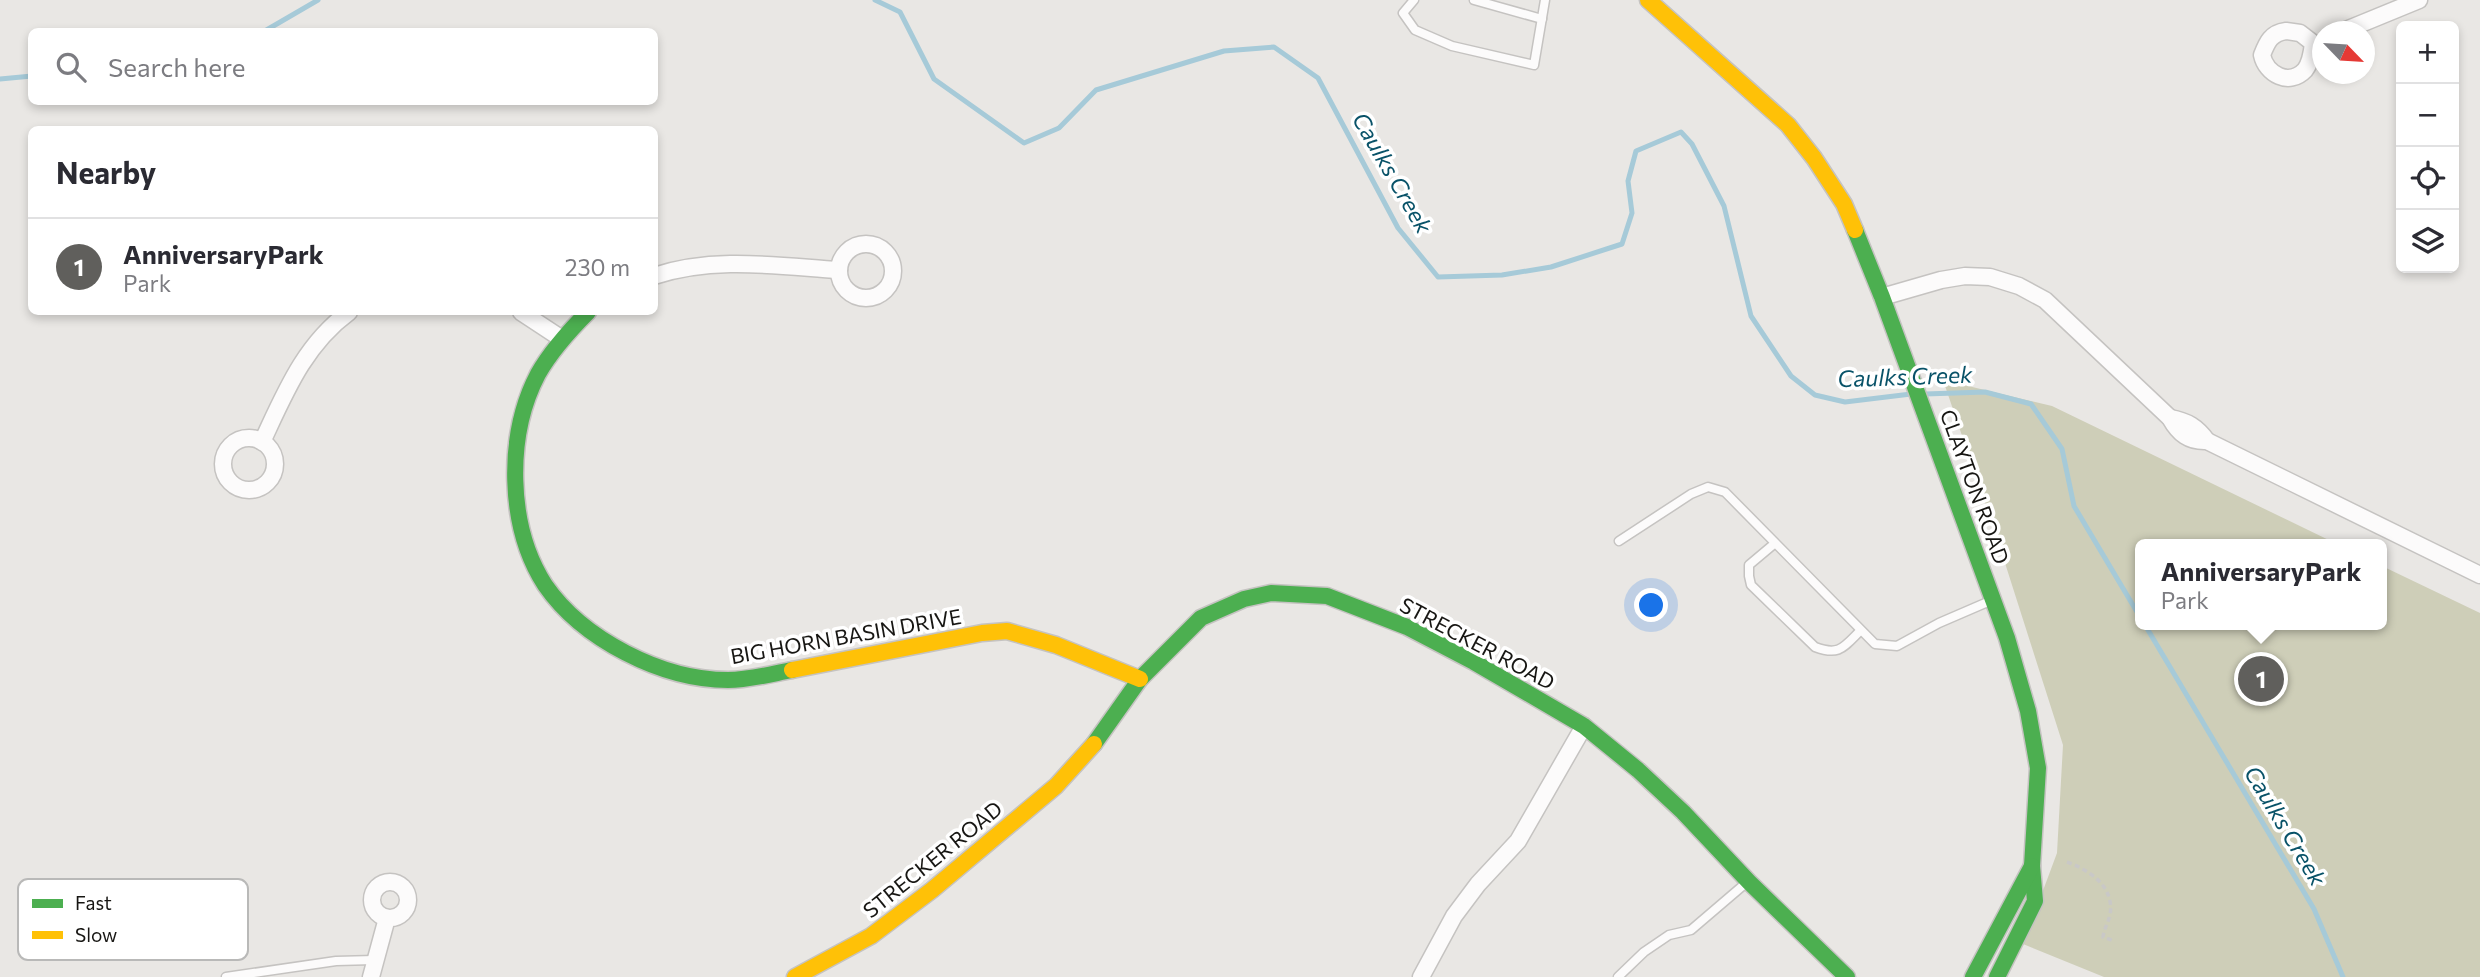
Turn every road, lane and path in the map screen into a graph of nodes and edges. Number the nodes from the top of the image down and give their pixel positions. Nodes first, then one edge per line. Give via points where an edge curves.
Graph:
1 (1414, 0) edge
2 (1474, 0) edge
3 (1545, 0) edge
4 (1648, 0) edge
5 (2419, 0) edge
6 (1542, 19) junction
7 (2368, 21) edge
8 (839, 270) dead end
9 (658, 275) edge
10 (1882, 297) junction
11 (345, 315) edge
12 (526, 315) edge
13 (585, 315) edge
14 (562, 339) junction
15 (262, 442) dead end
16 (1619, 541) dead end
17 (1774, 544) junction
18 (2480, 575) edge
19 (1993, 599) junction
20 (1860, 631) junction
21 (1140, 679) junction
22 (1584, 726) junction
23 (2067, 862) dead end
24 (2032, 866) junction
25 (1749, 881) junction
26 (387, 918) dead end
27 (2114, 941) dead end
28 (374, 960) junction
29 (226, 977) edge
30 (371, 977) edge
31 (795, 977) edge
32 (1421, 977) edge
33 (1618, 977) edge
34 (1847, 977) edge
35 (1973, 977) edge
36 (1997, 977) edge

1 - 6 lane via 1403,13 1415,30 1452,46 1534,65
2 - 6 lane
3 - 6 lane
4 - 10 street, CLAYTON ROAD via 1788,125 1815,158 1844,204
5 - 7 street
8 - 9 street via 738,263 692,266
10 - 18 street via 1965,276 1990,277 2019,286 2045,300 2170,418 2184,420 2207,441
10 - 19 street, CLAYTON ROAD
11 - 15 street via 306,354
12 - 14 street
13 - 14 street, BIG HORN BASIN DRIVE
14 - 21 street, BIG HORN BASIN DRIVE via 529,395 516,458 517,491 532,559 550,591 604,642 640,662 725,680 1007,631
16 - 17 lane via 1691,494 1708,488 1725,492
17 - 20 lane
17 - 20 lane via 1749,565 1751,585 1815,647 1828,652 1842,649
19 - 20 lane via 1897,646 1875,644
19 - 24 street, CLAYTON ROAD via 2028,711 2038,768
21 - 22 street, STRECKER ROAD via 1201,618 1244,600 1299,593 1327,596 1407,626
21 - 31 street, STRECKER ROAD via 1096,743 1002,833 871,936
22 - 25 street, STRECKER ROAD via 1638,770
22 - 32 street via 1517,841 1454,916
23 - 27 path via 2096,877 2106,889 2110,914 2103,937
24 - 35 street, CLAYTON ROAD
24 - 36 street, CLAYTON ROAD via 2035,901
25 - 33 lane via 1691,929 1669,935 1644,952
25 - 34 street, STRECKER ROAD
26 - 28 street
28 - 29 lane
28 - 30 street

